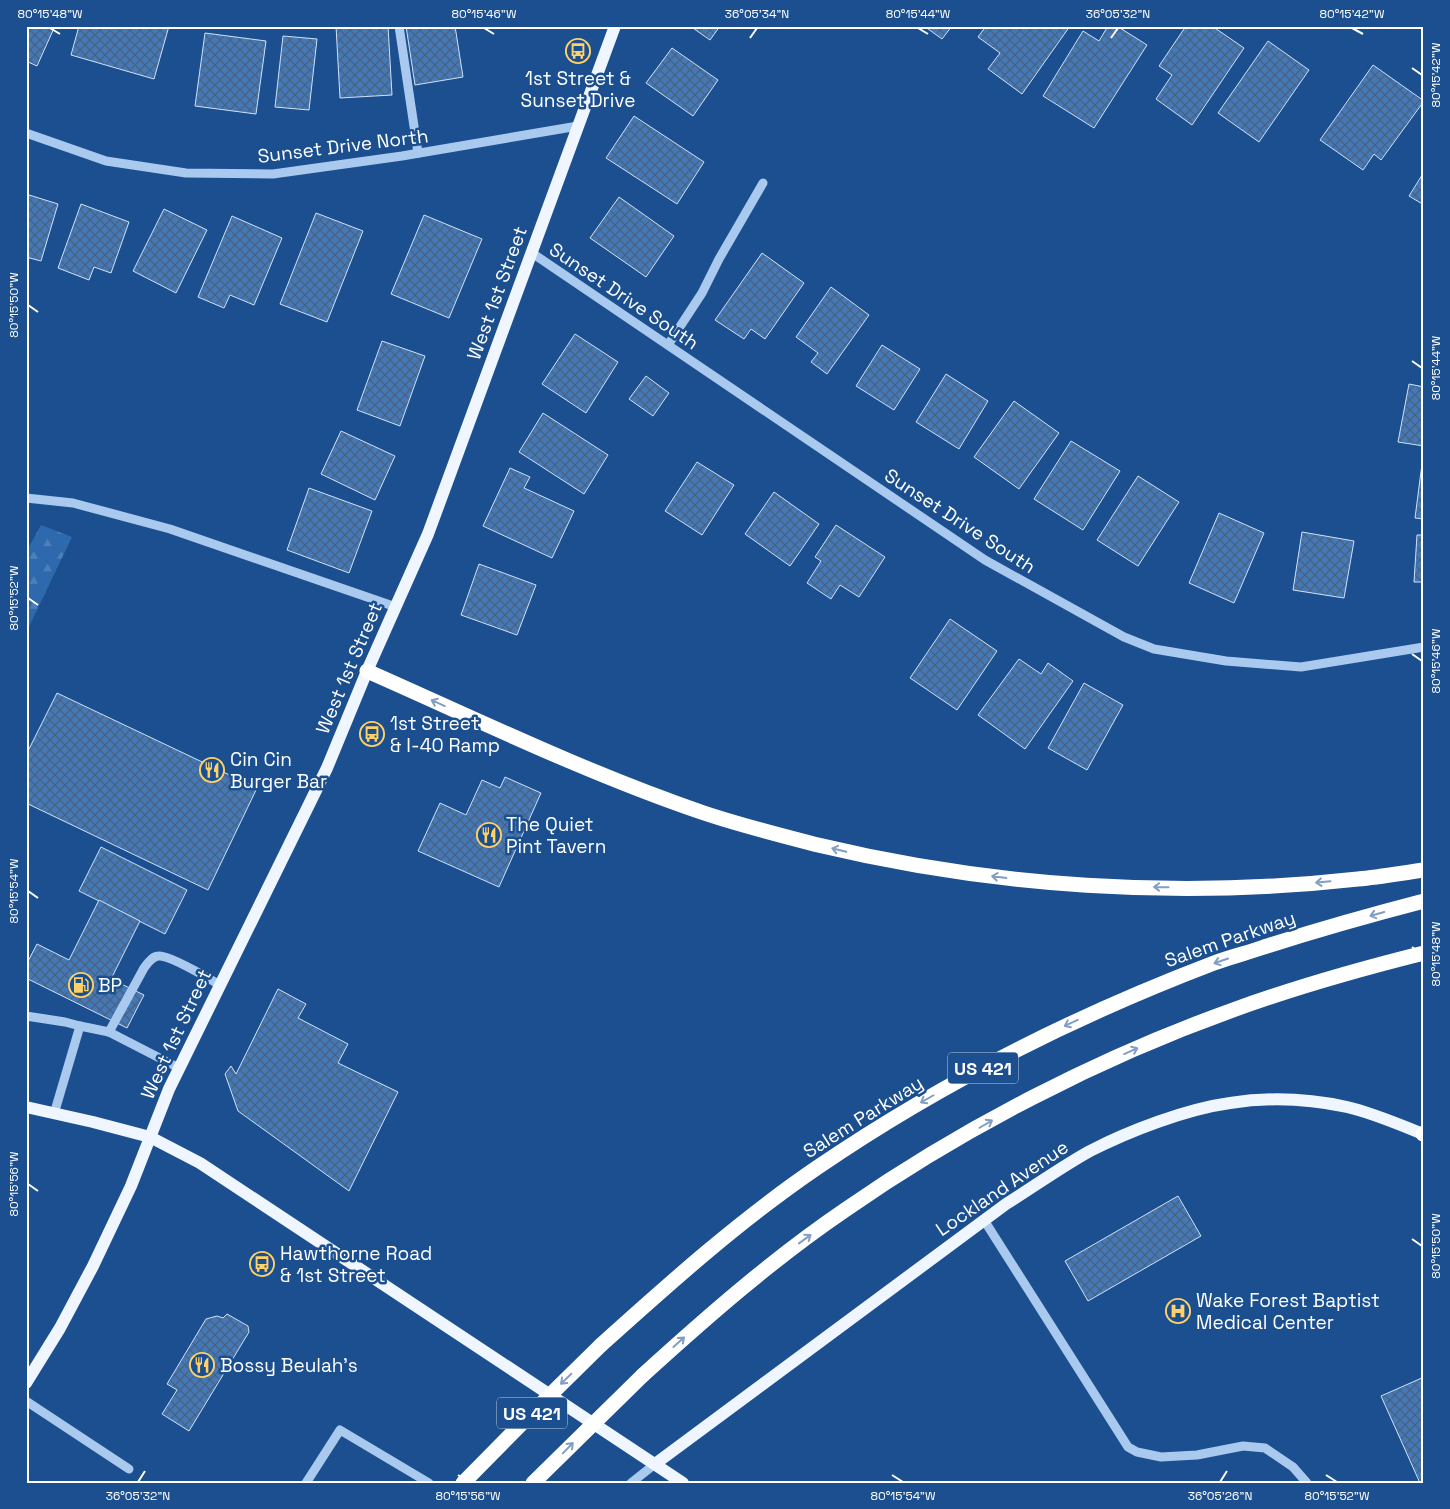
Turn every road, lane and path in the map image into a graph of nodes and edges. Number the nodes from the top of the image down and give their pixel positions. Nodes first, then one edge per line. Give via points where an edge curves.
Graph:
1 (399, 26) edge
2 (615, 26) edge
3 (578, 126) junction
4 (26, 133) edge
5 (418, 153) junction
6 (764, 183) dead end
7 (532, 253) junction
8 (668, 345) junction
9 (26, 498) edge
10 (396, 607) junction
11 (1424, 647) edge
12 (368, 671) junction
13 (1424, 870) edge
14 (1424, 901) edge
15 (1424, 953) edge
16 (220, 985) junction
17 (26, 1016) edge
18 (80, 1026) junction
19 (109, 1032) junction
20 (179, 1068) junction
21 (26, 1107) edge
22 (54, 1114) junction
23 (1423, 1134) edge
24 (150, 1137) junction
25 (984, 1220) junction
26 (26, 1384) edge
27 (26, 1401) edge
28 (655, 1464) junction
29 (129, 1469) dead end
30 (306, 1483) edge
31 (429, 1483) edge
32 (463, 1483) edge
33 (533, 1483) edge
34 (631, 1483) edge
35 (683, 1483) edge
36 (1307, 1483) edge

1 - 5 street
2 - 3 main road, West 1st Street
3 - 5 street, Sunset Drive North
3 - 7 main road, West 1st Street
4 - 5 street, Sunset Drive North via 106,161 186,173 273,174
6 - 8 street via 702,293
7 - 8 street, Sunset Drive South
7 - 10 main road, West 1st Street via 428,534
8 - 11 street, Sunset Drive South via 985,560 1131,640 1154,649 1226,661 1300,666
9 - 10 street via 73,503 170,529
10 - 12 main road, West 1st Street
13 -> 12 highway via 1292,885 1116,887 1023,881 862,856 704,813 625,785
12 - 16 main road, West 1st Street via 327,768
14 -> 32 highway, Salem Parkway / US 421, bridge via 1216,962 1129,997 1050,1033 892,1119 817,1168 674,1279 601,1345
33 -> 15 highway, US 421, bridge via 707,1317 845,1210 918,1162 995,1118 1148,1044 1233,1010
16 - 19 street via 170,958 158,956 144,968
16 - 20 main road, West 1st Street
17 - 18 street
18 - 19 street
18 - 22 street
19 - 20 street
20 - 24 main road, West 1st Street
21 - 22 main road
22 - 24 main road
23 - 25 main road, Lockland Avenue via 1348,1107 1284,1100 1229,1103 1134,1131 1091,1151 1049,1175
24 - 26 main road, West 1st Street via 93,1266
24 - 28 main road via 200,1163
25 - 28 main road, Lockland Avenue
25 - 36 street via 1128,1447 1161,1457 1197,1455 1243,1446 1265,1448 1293,1468
27 - 29 street
28 - 34 street
28 - 35 main road
30 - 31 street via 340,1430

